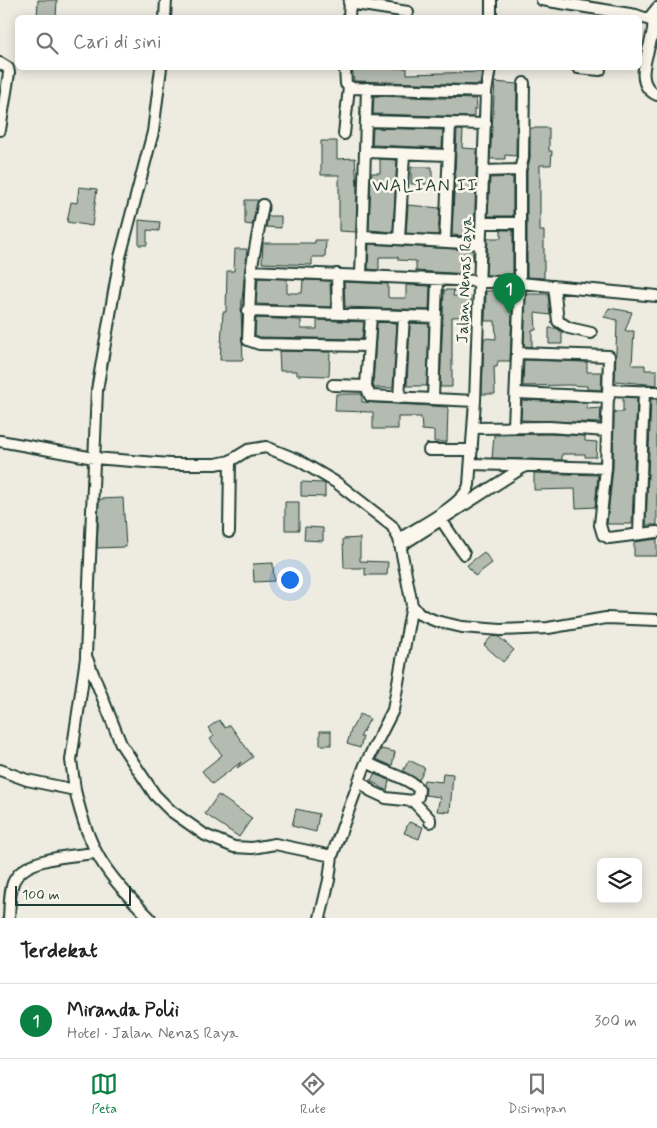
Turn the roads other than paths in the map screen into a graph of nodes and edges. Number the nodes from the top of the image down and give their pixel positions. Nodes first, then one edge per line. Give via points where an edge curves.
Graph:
1 (166, 0) edge
2 (492, 0) edge
3 (542, 0) edge
4 (350, 2) edge
5 (657, 8) edge
6 (408, 12) dead end
7 (165, 15) edge
8 (349, 15) edge
9 (491, 15) edge
10 (631, 15) edge
11 (642, 17) edge
12 (649, 18) junction
13 (0, 63) edge
14 (161, 70) edge
15 (345, 70) edge
16 (490, 70) edge
17 (524, 83) dead end
18 (349, 87) junction
19 (366, 88) junction
20 (486, 92) junction
21 (657, 96) edge
22 (366, 121) junction
23 (450, 124) junction
24 (486, 124) junction
25 (0, 130) edge
26 (344, 134) dead end
27 (366, 152) junction
28 (404, 154) junction
29 (448, 155) junction
30 (520, 170) junction
31 (484, 171) junction
32 (263, 205) dead end
33 (482, 223) junction
34 (520, 223) junction
35 (363, 237) junction
36 (399, 239) junction
37 (445, 242) junction
38 (481, 244) junction
39 (250, 270) junction
40 (337, 274) junction
41 (362, 276) junction
42 (437, 280) junction
43 (480, 282) junction
44 (520, 283) junction
45 (554, 286) junction
46 (657, 296) edge
47 (248, 311) junction
48 (338, 312) junction
49 (371, 314) junction
50 (404, 316) junction
51 (436, 318) junction
52 (591, 333) dead end
53 (368, 346) junction
54 (518, 353) junction
55 (333, 385) dead end
56 (366, 386) junction
57 (644, 391) junction
58 (657, 392) edge
59 (516, 393) junction
60 (609, 394) junction
61 (399, 398) junction
62 (433, 399) junction
63 (475, 402) junction
64 (514, 426) junction
65 (473, 428) junction
66 (607, 431) junction
67 (0, 441) edge
68 (428, 450) dead end
69 (472, 450) junction
70 (94, 458) junction
71 (230, 461) junction
72 (471, 464) junction
73 (525, 466) junction
74 (606, 468) junction
75 (471, 495) junction
76 (442, 521) junction
77 (229, 532) dead end
78 (657, 532) edge
79 (639, 534) junction
80 (399, 543) junction
81 (464, 554) dead end
82 (412, 605) junction
83 (654, 618) edge
84 (86, 656) junction
85 (367, 762) junction
86 (0, 770) edge
87 (359, 780) junction
88 (75, 790) junction
89 (413, 801) junction
90 (430, 822) dead end
91 (95, 853) junction
92 (332, 856) junction
93 (9, 918) edge
94 (150, 918) edge
95 (320, 918) edge

1 - 7 street
2 - 9 street
3 - 10 street
4 - 6 street
4 - 8 street
5 - 12 street
11 - 12 street
12 - 21 street via 656,29 645,78 650,91
13 - 25 street via 8,68 9,73
14 - 70 street via 153,132 120,257 106,332 97,390
15 - 18 street via 345,81
16 - 20 street, Jalan Nenas Raya
17 - 30 street
18 - 19 street
18 - 26 street
19 - 20 street
19 - 22 street
20 - 24 street, Jalan Nenas Raya
22 - 23 street
22 - 27 street
23 - 24 street
23 - 29 street
24 - 31 street, Jalan Nenas Raya
27 - 28 street
27 - 35 street
28 - 29 street
28 - 36 street
29 - 37 street
30 - 31 street
30 - 34 street
31 - 33 street, Jalan Nenas Raya
32 - 39 street
33 - 34 street
33 - 38 street, Jalan Nenas Raya
34 - 44 street
35 - 36 street
35 - 41 street
36 - 37 street
37 - 38 street
38 - 43 street, Jalan Nenas Raya
39 - 40 street
39 - 47 street
40 - 41 street
40 - 48 street
41 - 42 street
42 - 43 street
42 - 51 street
43 - 44 street
43 - 63 street, Jalan Nenas Raya
44 - 45 street
44 - 54 street
45 - 46 street
45 - 52 street via 558,321 568,328
47 - 48 street
47 - 53 street via 247,335 251,343
48 - 49 street
49 - 50 street
49 - 53 street
50 - 51 street
50 - 61 street
51 - 62 street
53 - 56 street
54 - 59 street
54 - 60 street via 609,356
55 - 56 street
56 - 61 street via 370,396
57 - 58 street
57 - 60 street
57 - 79 street
59 - 60 street
59 - 64 street
60 - 66 street
61 - 62 street
62 - 63 street
63 - 65 street, Jalan Nenas Raya
64 - 65 street
64 - 66 street
65 - 69 street, Jalan Nenas Raya
66 - 74 street
67 - 70 street
68 - 69 street
69 - 72 street, Jalan Nenas Raya
70 - 71 street via 170,464
70 - 84 street
71 - 77 street
71 - 80 street via 248,450 266,447 298,460 337,483 392,526
72 - 73 street
72 - 75 street, Jalan Nenas Raya
73 - 74 street
73 - 75 street
74 - 79 street via 602,532 609,538
75 - 76 street
75 - 80 street
76 - 80 street
76 - 81 street
78 - 79 street
80 - 82 street
82 - 83 street via 419,614 436,622 491,629 548,628 606,618
82 - 85 street via 394,710
84 - 88 street via 71,760
84 - 92 street via 121,744 155,795 171,810 205,835 234,847 275,844
85 - 87 street
85 - 89 street via 416,785 418,797
86 - 88 street via 27,780
87 - 89 street via 386,798
87 - 92 street
88 - 91 street
89 - 90 street
91 - 93 street via 49,859 21,872 11,892
91 - 94 street via 123,892
92 - 95 street

